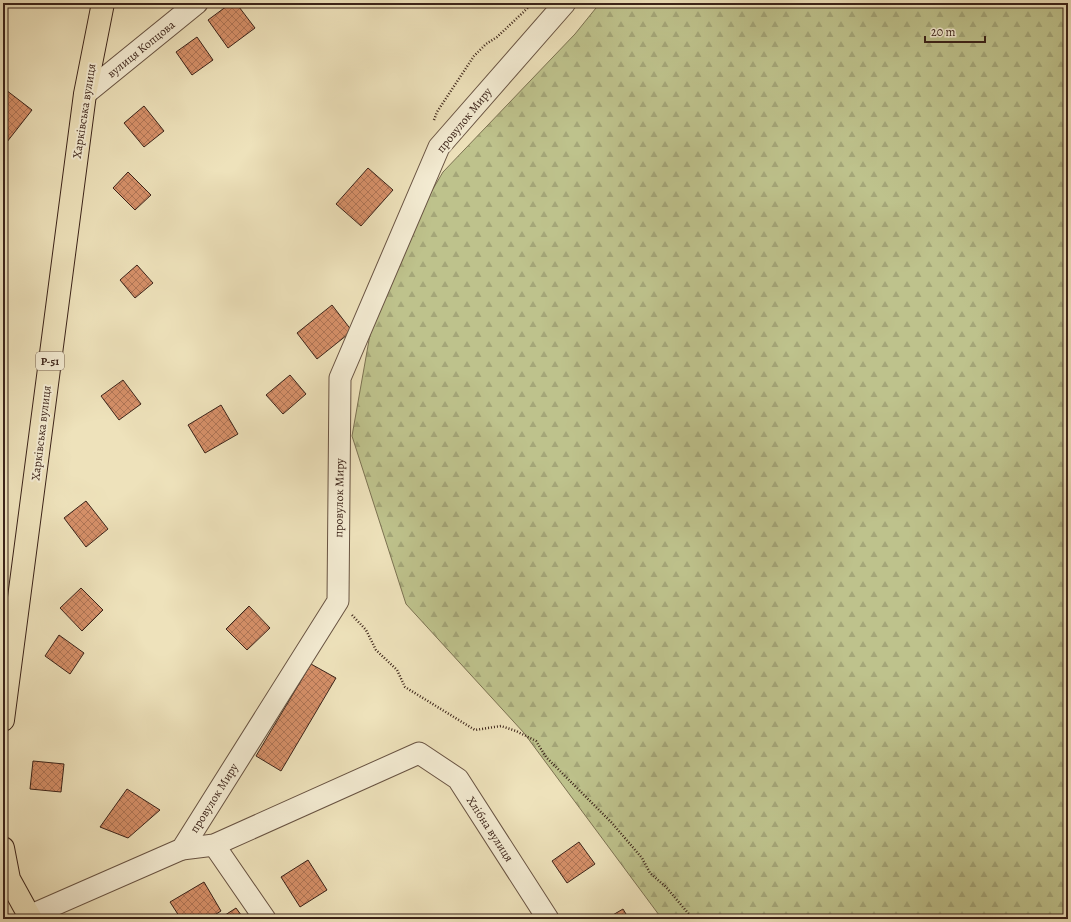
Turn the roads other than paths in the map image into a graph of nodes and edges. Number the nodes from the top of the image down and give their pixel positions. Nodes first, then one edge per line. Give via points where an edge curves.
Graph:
1 (102, 3) edge
2 (197, 3) edge
3 (565, 3) edge
4 (85, 94) junction
5 (3, 720) edge
6 (214, 845) junction
7 (3, 848) edge
8 (182, 849) junction
9 (30, 918) edge
10 (265, 919) edge
11 (548, 919) edge

1 - 4 main road, Харківська вулиця / Р-51
2 - 4 street, вулиця Копцова
3 - 8 street, провулок Миру via 439,147 340,378 338,601
4 - 5 main road, Харківська вулиця / Р-51
6 - 8 street
6 - 10 street
6 - 11 street, Хлібна вулиця via 419,752 458,779
7 - 9 main road via 9,880
8 - 9 street

